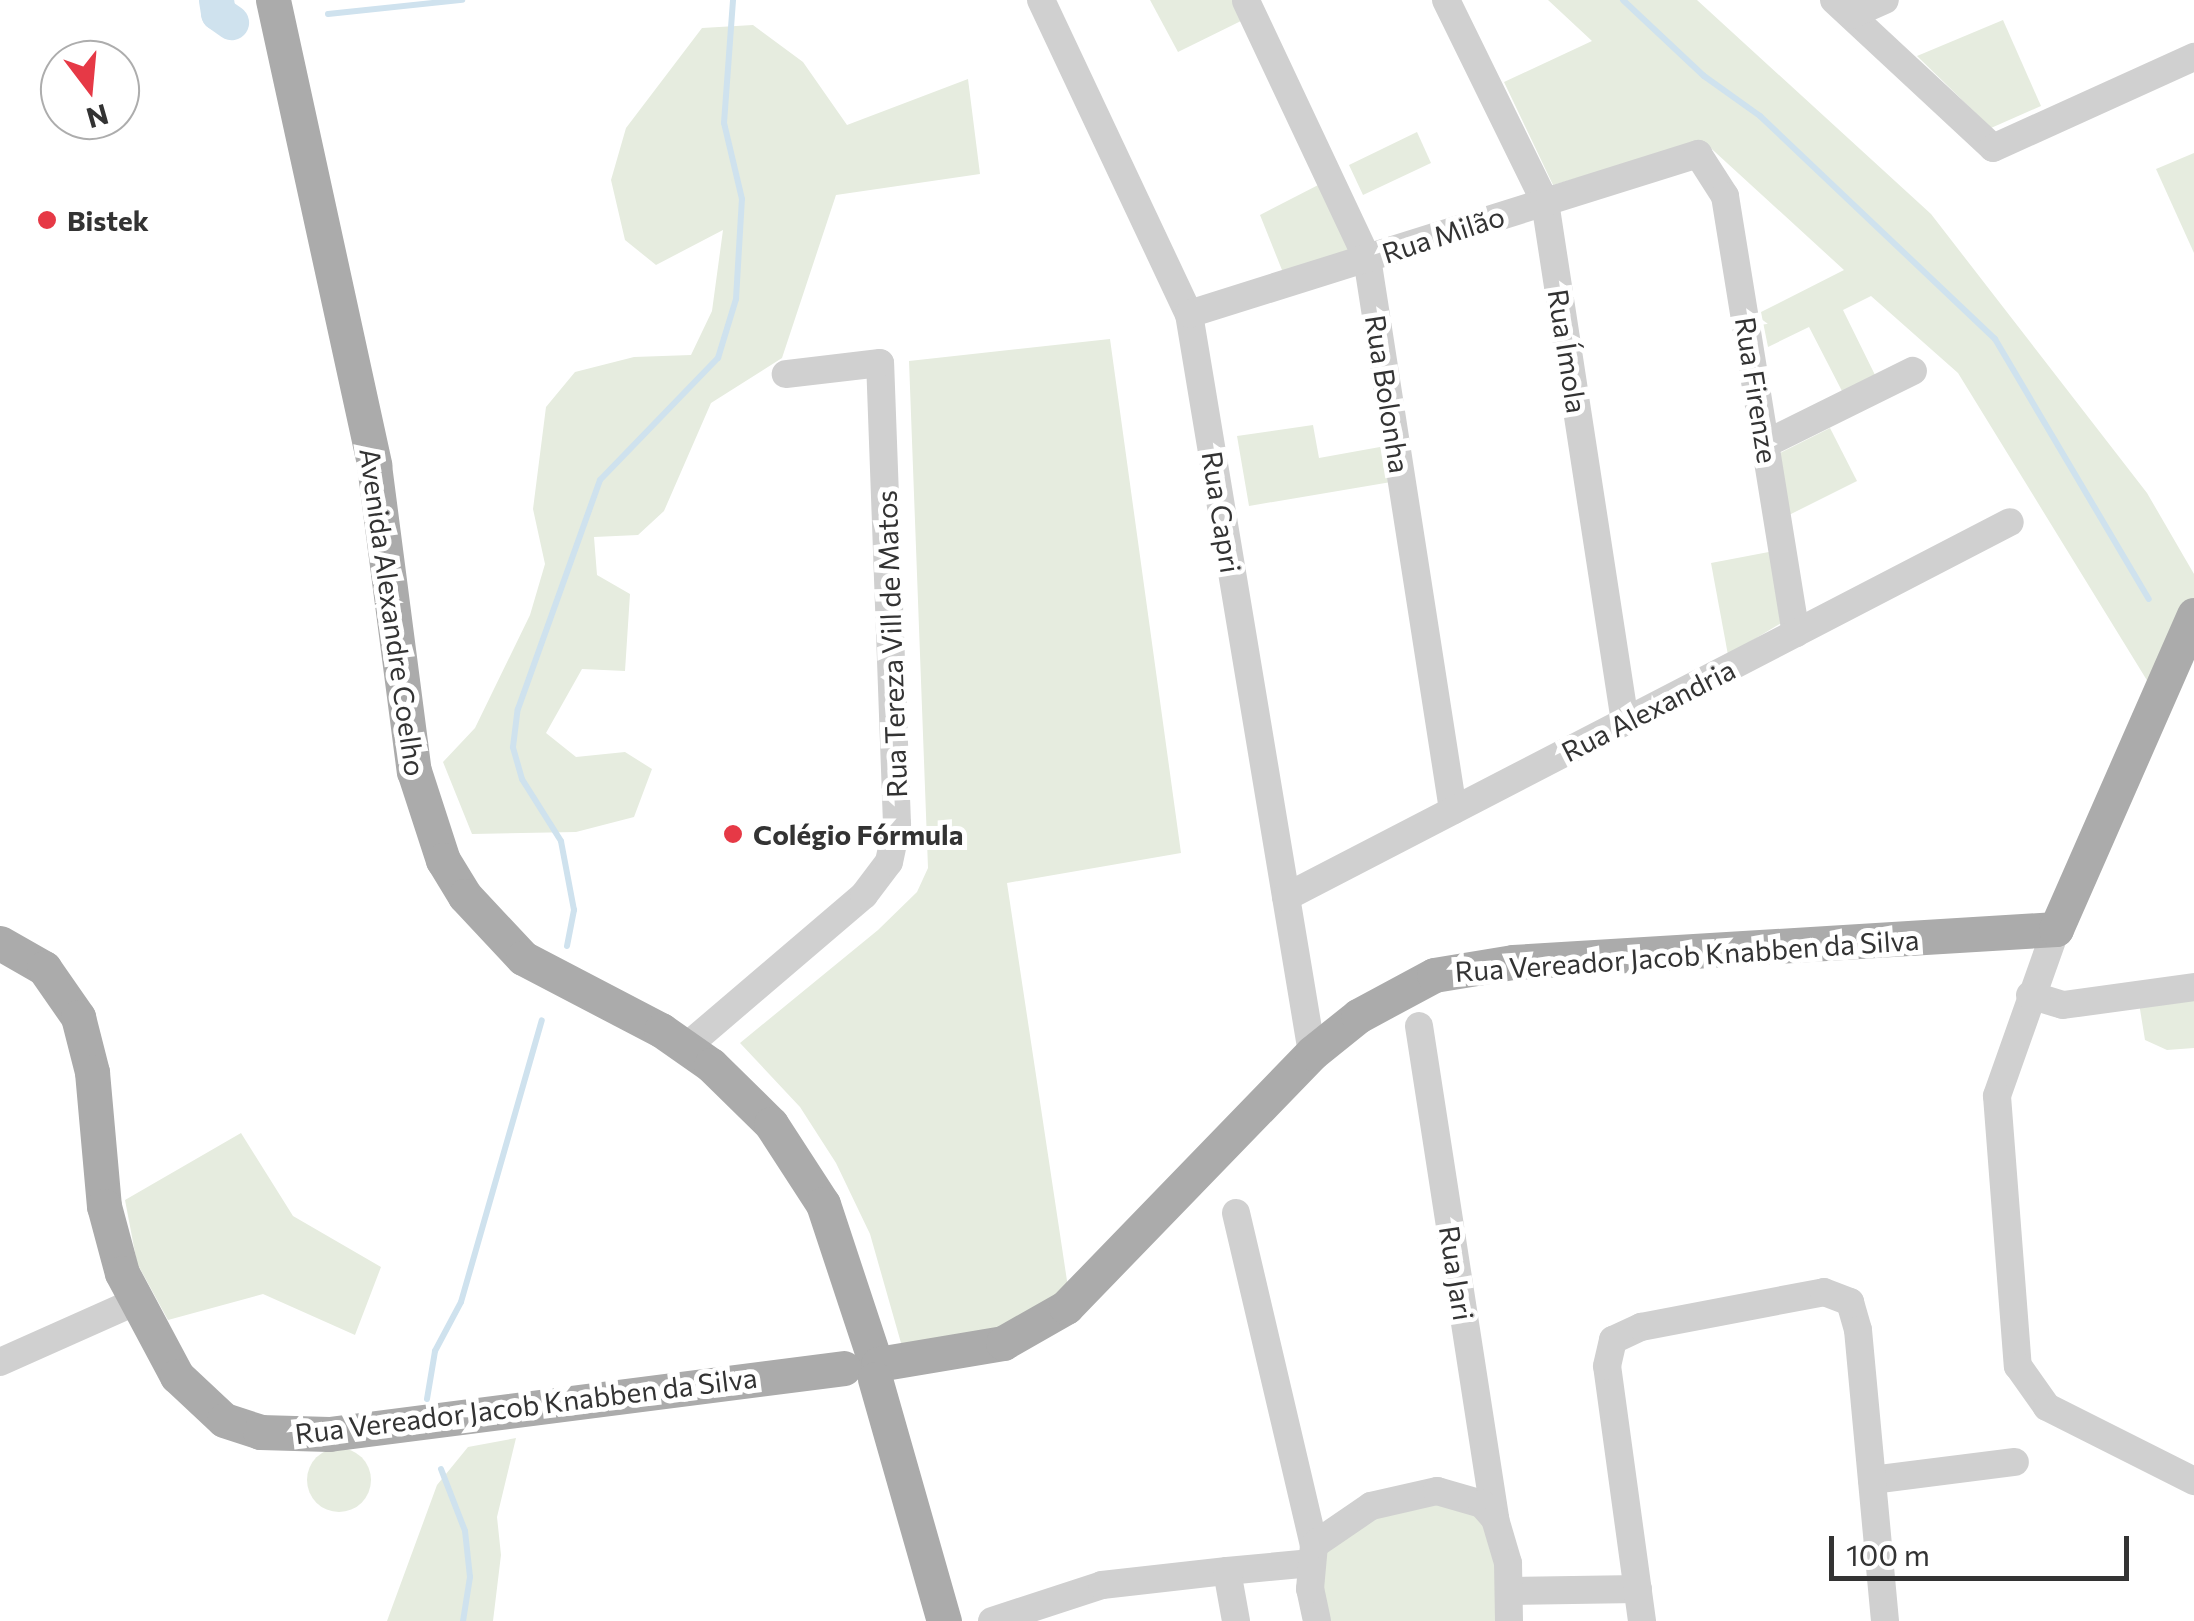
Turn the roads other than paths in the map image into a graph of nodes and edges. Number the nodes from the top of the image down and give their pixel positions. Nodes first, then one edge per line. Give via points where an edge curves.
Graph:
1 (272, 0) edge
2 (1041, 0) edge
3 (1446, 0) edge
4 (1885, 0) edge
5 (1246, 1) edge
6 (1842, 8) edge
7 (2194, 57) edge
8 (1698, 154) joint
9 (1544, 202) junction
10 (1367, 258) junction
11 (1189, 314) junction
12 (1913, 370) dead end
13 (786, 374) dead end
14 (1766, 444) junction
15 (2010, 522) dead end
16 (2194, 615) edge
17 (1796, 633) junction
18 (1625, 722) junction
19 (1453, 810) junction
20 (1286, 897) junction
21 (2056, 929) junction
22 (0, 943) edge
23 (2194, 986) edge
24 (2030, 995) junction
25 (1419, 1026) dead end
26 (686, 1047) junction
27 (1312, 1052) junction
28 (1236, 1212) dead end
29 (135, 1302) junction
30 (0, 1362) edge
31 (861, 1368) junction
32 (2015, 1462) dead end
33 (1872, 1480) junction
34 (2194, 1482) edge
35 (1495, 1519) junction
36 (1313, 1554) junction
37 (1227, 1571) junction
38 (1638, 1589) junction
39 (1511, 1591) junction
40 (944, 1621) edge
41 (992, 1621) edge
42 (1236, 1621) edge
43 (1317, 1621) edge
44 (1508, 1621) edge
45 (1642, 1621) edge
46 (1885, 1621) edge

1 - 26 main road, Avenida Alexandre Coelho via 377,483 414,771 443,860 465,896 523,958
2 - 11 street, Rua Capri
3 - 9 street, Rua Ímola
4 - 6 street
5 - 10 street, Rua Bolonha
6 - 7 street via 1993,148
8 - 9 street, Rua Milão
8 - 14 street, Rua Firenze via 1724,196
9 - 10 street, Rua Milão
9 - 18 street, Rua Ímola
10 - 11 street, Rua Milão
10 - 19 street, Rua Bolonha
11 - 20 street, Rua Capri
12 - 14 street
13 - 26 street, Rua Tereza Vill de Matos via 880,364 897,824 888,862 864,895
14 - 17 street, Rua Firenze
15 - 17 street, Rua Alexandria
16 - 21 main road
17 - 18 street, Rua Alexandria
18 - 19 street, Rua Alexandria
19 - 20 street, Rua Alexandria
20 - 27 street, Rua Capri
21 - 24 street
21 - 27 main road, Rua Vereador Jacob Knabben da Silva via 1464,966 1401,990
22 - 29 main road, Rua Vereador Jacob Knabben da Silva via 44,968 78,1017 92,1072 104,1206
23 - 24 street via 2064,1005
24 - 34 street via 2002,1068 1996,1123 2018,1366 2047,1407
25 - 35 street, Rua Jari
26 - 31 main road, Avenida Alexandre Coelho via 750,1100 799,1160 823,1204 852,1286
27 - 31 main road, Rua Vereador Jacob Knabben da Silva via 1066,1307 1003,1343
28 - 36 street
29 - 30 street
29 - 31 main road, Rua Vereador Jacob Knabben da Silva via 198,1401 224,1420 260,1432 329,1434
31 - 40 main road, Avenida Alexandre Coelho
32 - 33 street
33 - 38 street via 1850,1302 1824,1292 1640,1327 1614,1340 1607,1366
33 - 46 street
35 - 36 street via 1466,1497 1437,1491 1404,1495 1347,1518
35 - 39 street, Rua Jari
36 - 37 street
36 - 43 street
37 - 41 street via 1102,1585
37 - 42 street
38 - 39 street
38 - 45 street
39 - 44 street, Rua Jari

